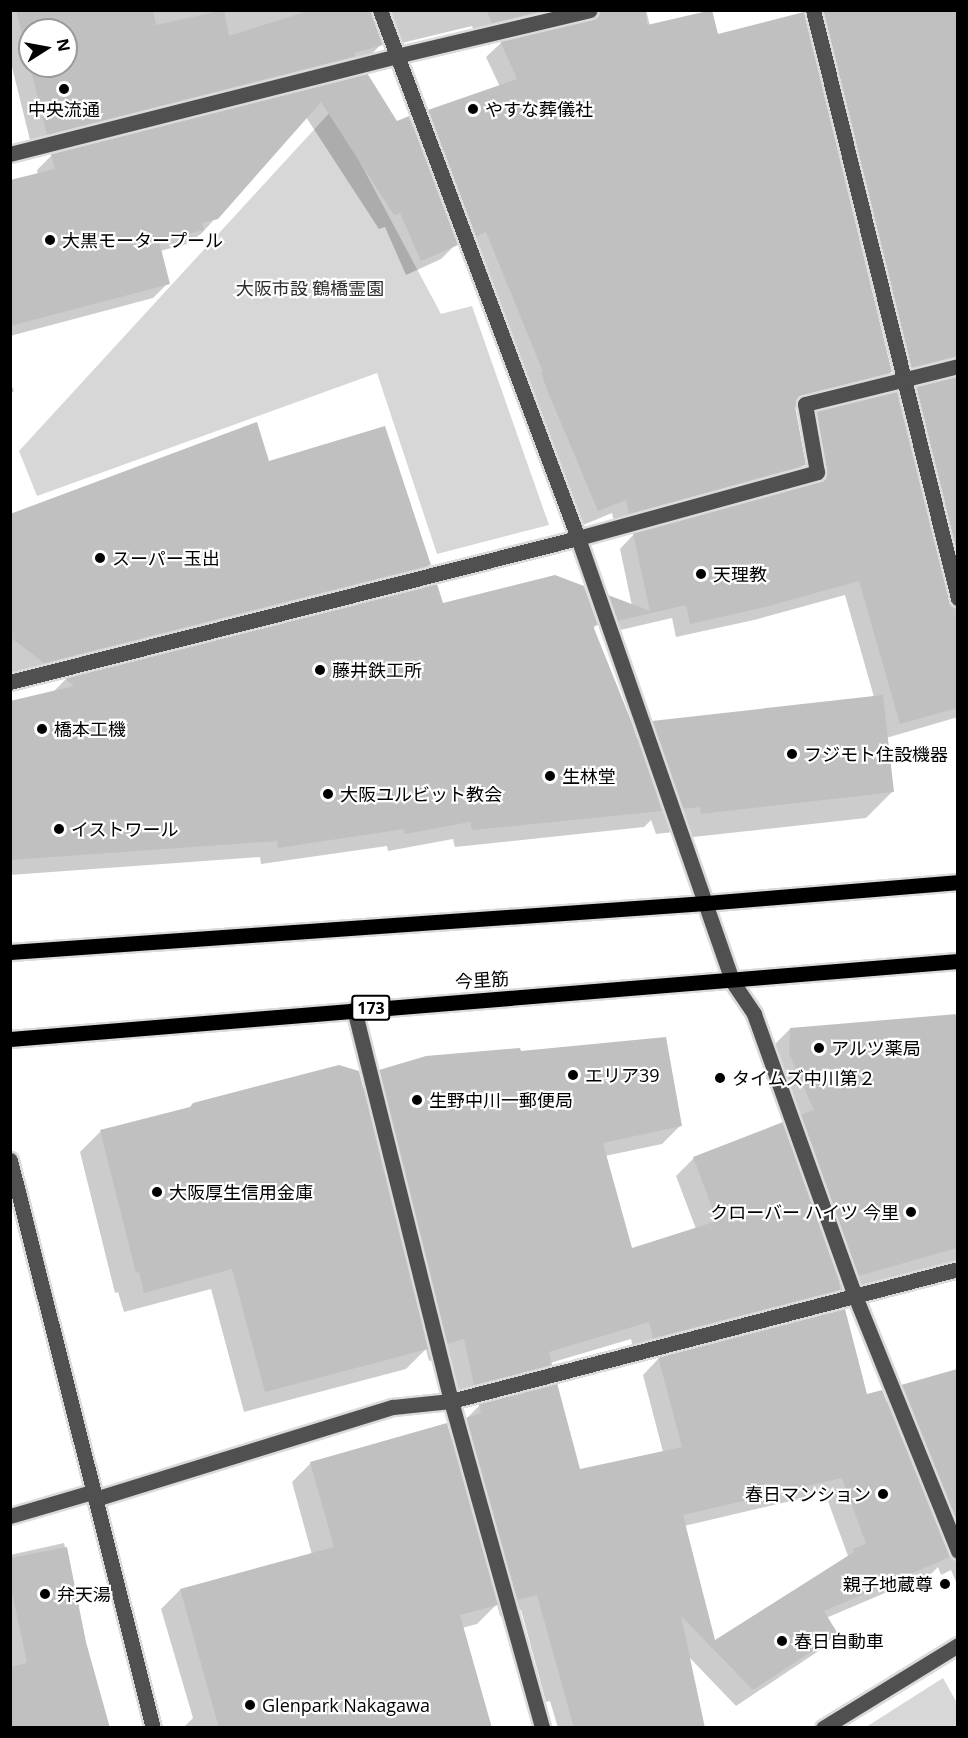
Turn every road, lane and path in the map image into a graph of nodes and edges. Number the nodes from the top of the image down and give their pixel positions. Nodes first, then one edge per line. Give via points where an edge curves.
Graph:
1 (380, 10) edge
2 (590, 10) edge
3 (813, 10) edge
4 (396, 56) junction
5 (10, 154) edge
6 (957, 366) edge
7 (905, 379) junction
8 (578, 538) junction
9 (957, 598) edge
10 (10, 682) edge
11 (957, 882) edge
12 (705, 903) junction
13 (10, 952) edge
14 (957, 961) edge
15 (732, 981) junction
16 (354, 1009) junction
17 (10, 1039) edge
18 (10, 1160) edge
19 (957, 1269) edge
20 (855, 1296) junction
21 (451, 1401) junction
22 (94, 1496) junction
23 (10, 1516) edge
24 (957, 1551) edge
25 (957, 1645) edge
26 (153, 1728) edge
27 (542, 1728) edge
28 (823, 1728) edge

1 - 4 street
2 - 4 street
3 - 7 street
4 - 5 street
4 - 8 street
6 - 7 street
7 - 8 street via 805,404 817,472
7 - 9 street
8 - 10 street
8 - 12 street
11 - 12 main road
12 - 13 main road
12 - 15 street
14 - 15 main road, 今里筋 / 173
15 - 16 main road, 今里筋 / 173
15 - 20 street via 754,1014
16 - 17 main road, 今里筋 / 173
16 - 21 street
18 - 22 street
19 - 20 street
20 - 21 street
20 - 24 street
21 - 22 street via 393,1407
21 - 27 street
22 - 23 street
22 - 26 street
25 - 28 street

